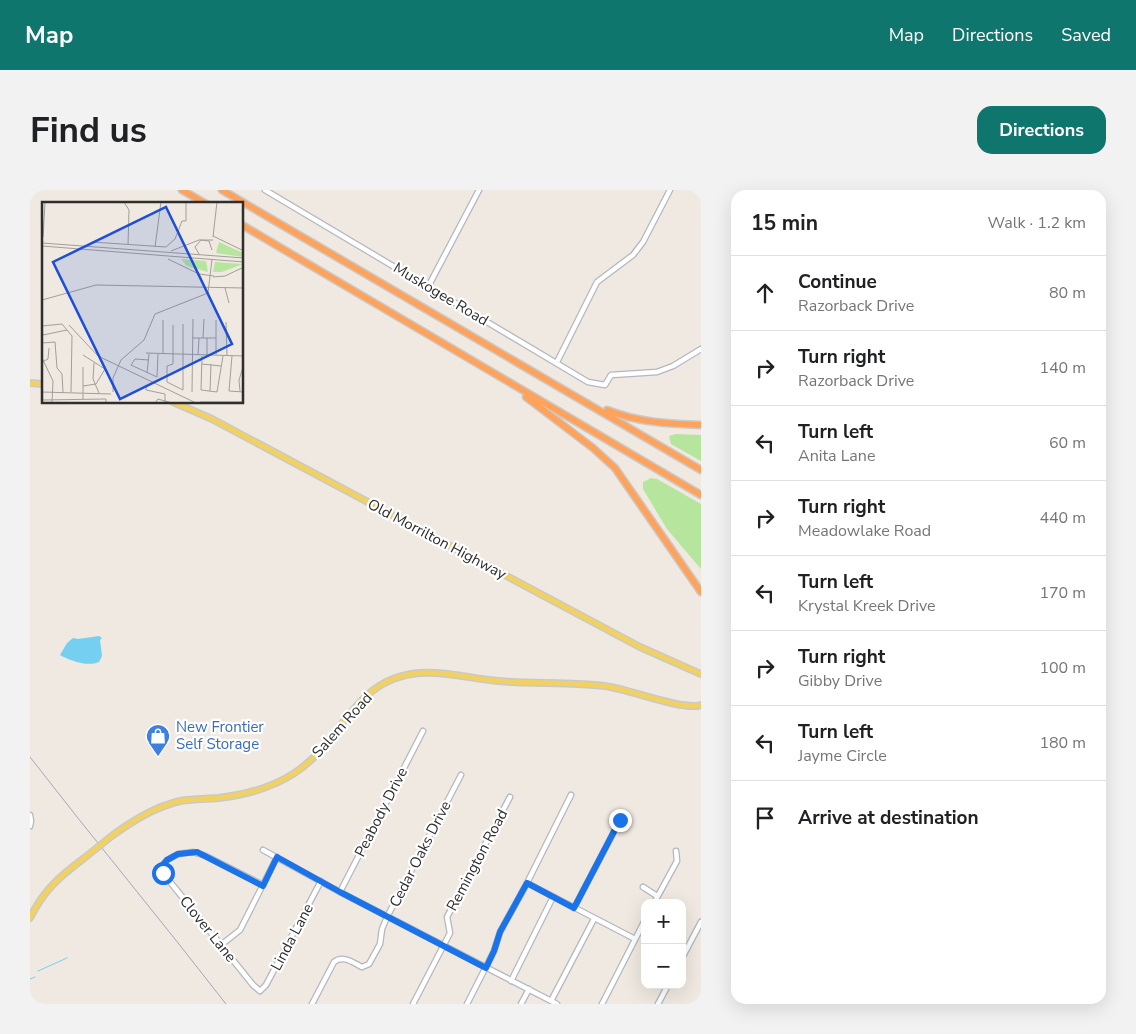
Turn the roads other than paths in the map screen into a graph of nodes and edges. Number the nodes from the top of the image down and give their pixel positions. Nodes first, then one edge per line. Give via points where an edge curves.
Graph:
1 (182, 190) edge
2 (222, 190) edge
3 (265, 190) edge
4 (479, 190) edge
5 (670, 190) edge
6 (203, 202) edge
7 (243, 202) edge
8 (244, 203) edge
9 (244, 227) edge
10 (428, 287) junction
11 (701, 349) edge
12 (556, 362) junction
13 (503, 379) junction
14 (583, 401) junction
15 (177, 404) edge
16 (701, 425) edge
17 (701, 470) edge
18 (701, 495) edge
19 (701, 592) edge
20 (701, 673) edge
21 (701, 705) edge
22 (423, 731) dead end
23 (461, 775) dead end
24 (571, 795) dead end
25 (510, 797) dead end
26 (30, 816) edge
27 (620, 820) dead end
28 (30, 826) edge
29 (263, 850) dead end
30 (676, 851) dead end
31 (277, 857) junction
32 (321, 882) junction
33 (527, 883) junction
34 (263, 886) junction
35 (643, 887) dead end
36 (340, 892) junction
37 (658, 896) junction
38 (553, 897) junction
39 (656, 899) edge
40 (574, 908) junction
41 (387, 917) junction
42 (30, 918) edge
43 (594, 918) junction
44 (701, 922) edge
45 (641, 927) edge
46 (634, 939) junction
47 (221, 945) junction
48 (444, 946) junction
49 (686, 950) edge
50 (486, 968) junction
51 (511, 981) junction
52 (529, 989) junction
53 (666, 989) edge
54 (261, 991) joint
55 (551, 1001) junction
56 (312, 1004) edge
57 (413, 1004) edge
58 (467, 1004) edge
59 (521, 1004) edge
60 (557, 1004) edge
61 (602, 1004) edge
62 (658, 1004) edge

1 - 6 highway
2 - 7 highway
3 - 10 street, Muskogee Road
4 - 10 street
5 - 12 street via 633,255 598,282
8 - 14 highway
9 - 13 highway
10 - 12 street, Muskogee Road
11 - 12 street, Muskogee Road via 657,372 611,375 605,385 588,382
13 - 18 highway
13 - 19 highway via 615,468
14 - 16 highway via 638,420
14 - 17 highway
15 - 20 main road, Old Morrilton Highway via 640,647
21 - 42 main road, Salem Road, bridge via 688,707 604,686 507,682 428,673 409,675 382,684 368,693 321,751 285,779 237,795 182,801 143,815 56,879
22 - 36 street, Peabody Drive
23 - 41 street, Cedar Oaks Drive
24 - 33 street
25 - 48 street, Remington Road via 447,917 450,933
26 - 28 street
27 - 40 street
29 - 31 street
30 - 37 street via 677,861
31 - 32 street
31 - 34 street
32 - 36 street
32 - 54 street, Linda Lane
33 - 38 street
33 - 50 street via 500,932
34 - 47 street via 240,930
34 - 47 street, Clover Lane via 197,852 178,854 164,863 163,873
35 - 37 street
36 - 41 street
37 - 39 street
38 - 40 street
38 - 51 street
40 - 43 street
41 - 48 street
41 - 56 street, Cedar Oaks Drive via 380,944 369,964 362,967 343,958 338,959
43 - 46 street
43 - 55 street
44 - 49 street
45 - 46 street
46 - 61 street
47 - 54 street, Clover Lane
48 - 50 street
48 - 57 street, Remington Road
50 - 51 street
50 - 58 street
51 - 52 street
52 - 55 street
52 - 59 street
53 - 62 street
55 - 60 street

